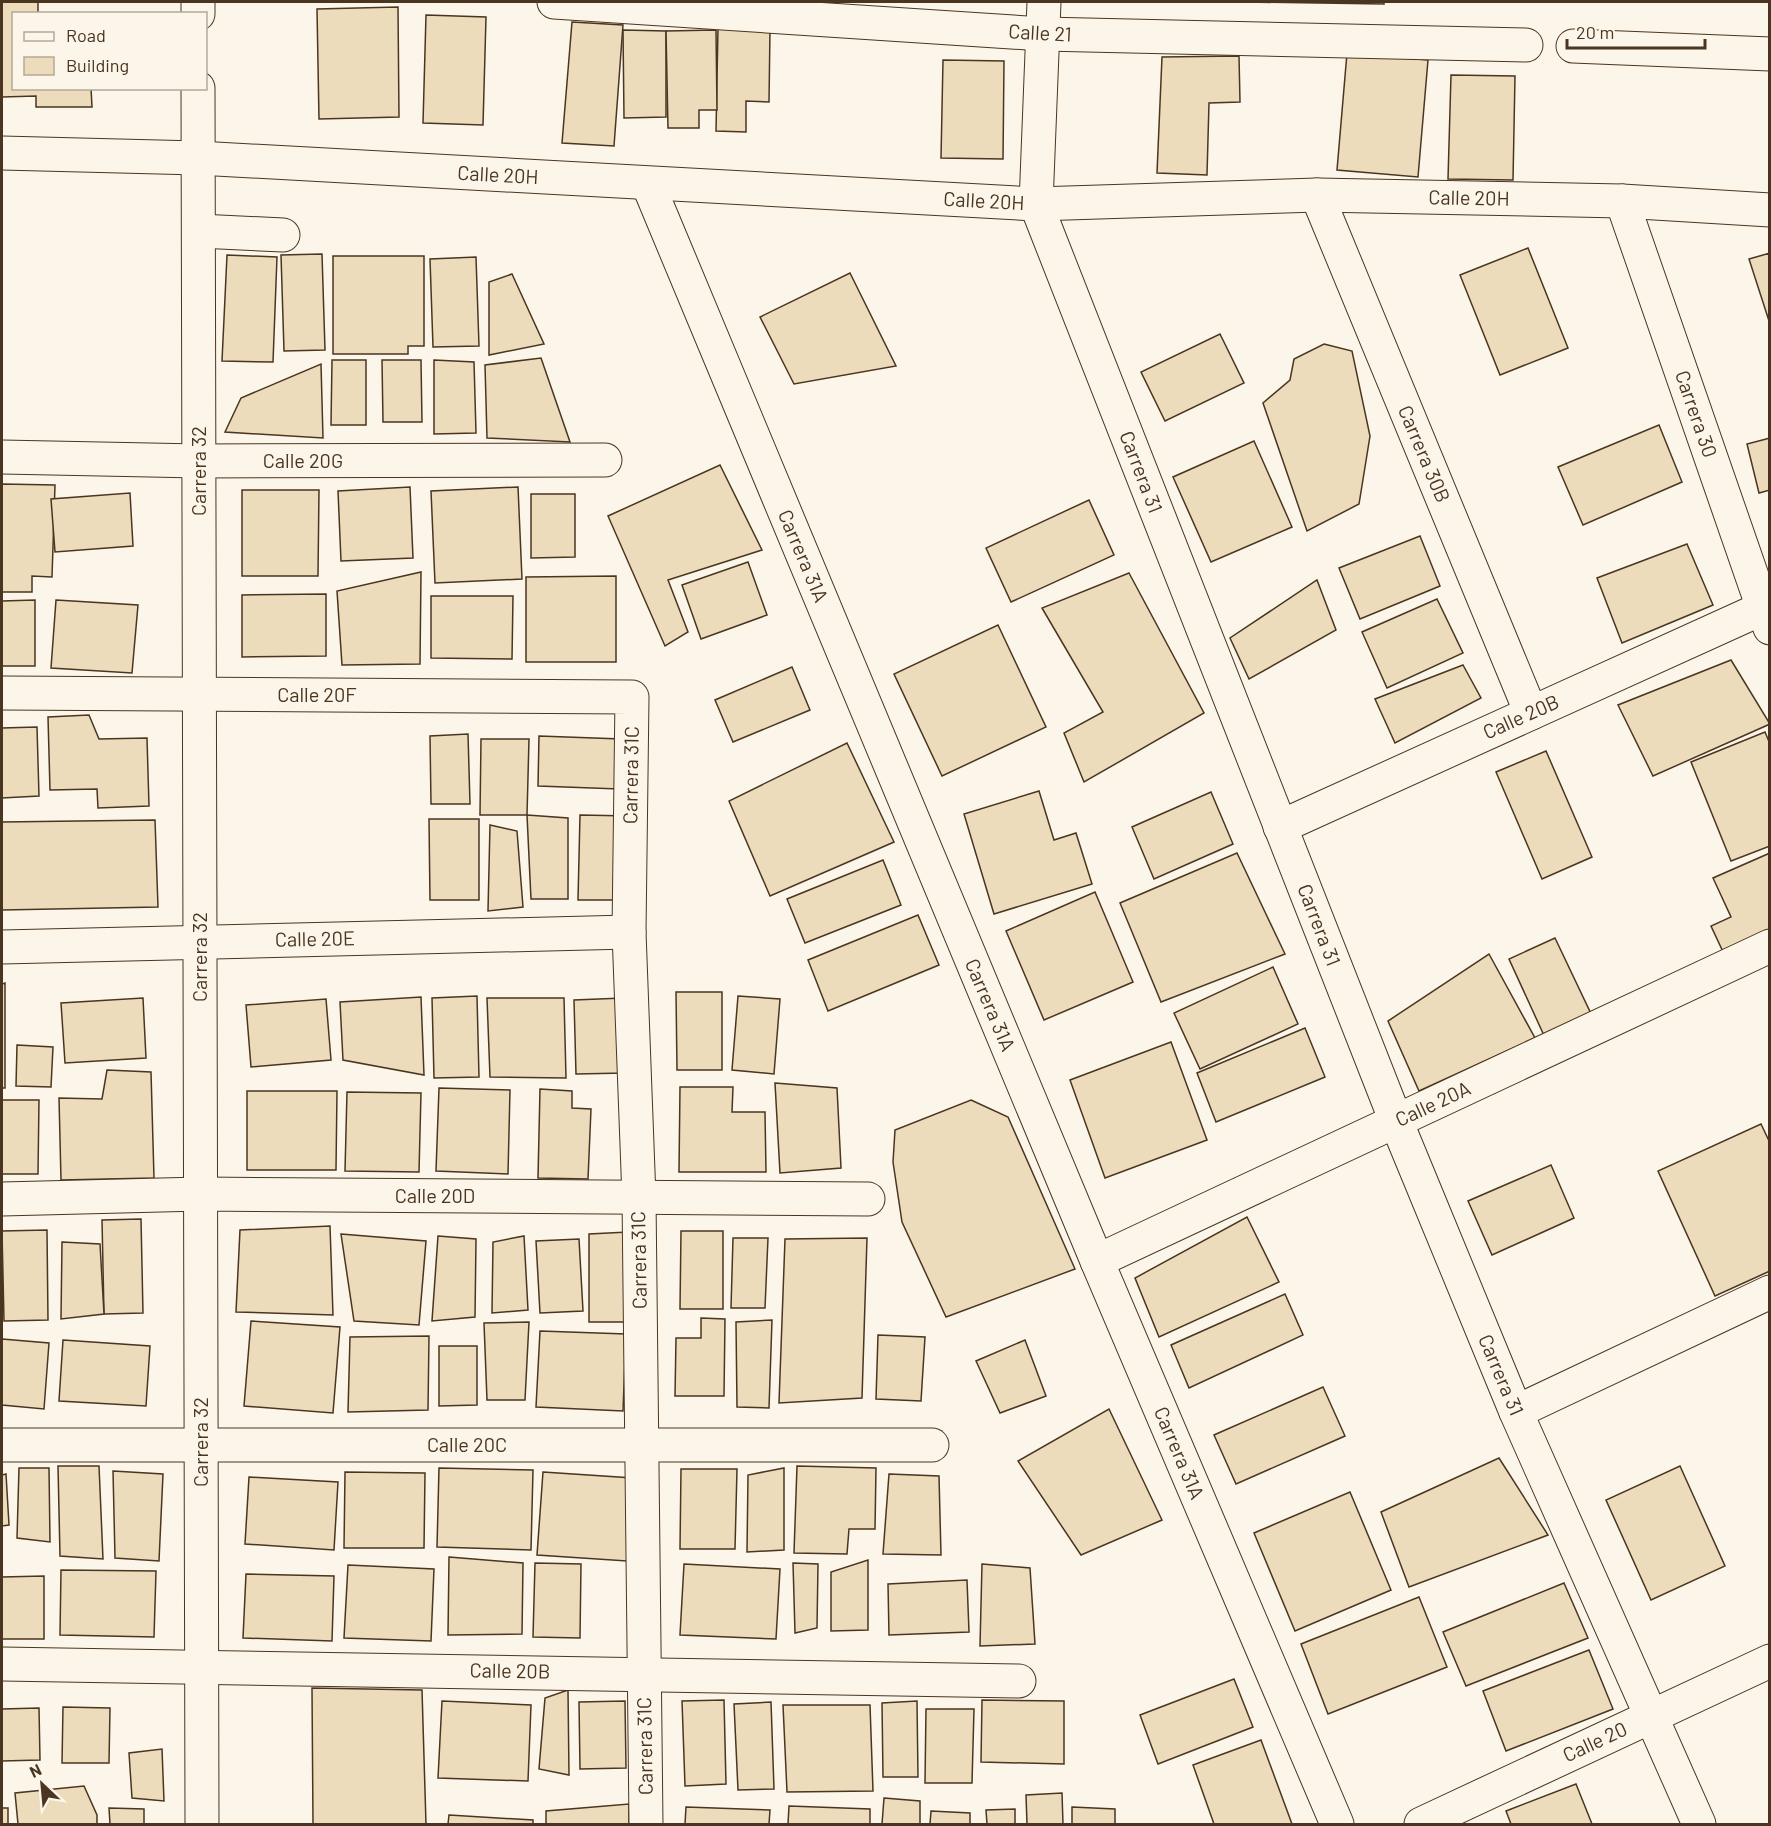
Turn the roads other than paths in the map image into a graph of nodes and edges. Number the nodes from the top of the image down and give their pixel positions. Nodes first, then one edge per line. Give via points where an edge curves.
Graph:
1 (554, 2) edge
2 (1044, 2) edge
3 (1043, 34) junction
4 (1526, 45) dead end
5 (1573, 46) dead end
6 (1770, 54) edge
7 (198, 90) edge
8 (2, 153) edge
9 (198, 158) junction
10 (648, 184) junction
11 (1317, 195) junction
12 (1622, 201) junction
13 (1036, 204) junction
14 (1770, 210) edge
15 (199, 231) junction
16 (283, 235) dead end
17 (2, 457) edge
18 (605, 460) dead end
19 (199, 461) junction
20 (1766, 618) edge
21 (2, 693) edge
22 (200, 694) junction
23 (632, 697) joint
24 (1531, 713) junction
25 (1280, 827) junction
26 (629, 932) junction
27 (200, 942) junction
28 (1770, 946) edge
29 (2, 947) edge
30 (1396, 1121) junction
31 (201, 1194) junction
32 (639, 1198) junction
33 (2, 1199) edge
34 (868, 1199) dead end
35 (1097, 1261) junction
36 (1770, 1292) edge
37 (1516, 1412) junction
38 (201, 1444) junction
39 (2, 1445) edge
40 (641, 1445) junction
41 (932, 1445) dead end
42 (1770, 1661) edge
43 (2, 1664) edge
44 (202, 1665) junction
45 (644, 1674) junction
46 (1019, 1681) dead end
47 (1651, 1716) junction
48 (202, 1824) edge
49 (646, 1824) edge
50 (1337, 1824) edge
51 (1421, 1824) edge
52 (1699, 1824) edge

1 - 3 street, Calle 21
2 - 3 street, Carrera 31
3 - 4 street, Calle 21
3 - 13 street, Carrera 31
5 - 6 street
7 - 9 street, Carrera 32
8 - 9 street, Calle 20H
9 - 10 street, Calle 20H
9 - 15 street, Carrera 32
10 - 13 street, Calle 20H
10 - 35 street, Carrera 31A
11 - 12 street, Calle 20H
11 - 13 street, Calle 20H
11 - 24 street, Carrera 30B
12 - 14 street, Calle 20H
12 - 20 street, Carrera 30
13 - 25 street, Carrera 31
15 - 16 street
15 - 19 street, Carrera 32
17 - 19 street, Calle 20G
18 - 19 street, Calle 20G
19 - 22 street, Carrera 32
20 - 24 street, Calle 20B
21 - 22 street, Calle 20F
22 - 23 street, Calle 20F
22 - 27 street, Carrera 32
23 - 26 street, Carrera 31C
24 - 25 street, Calle 20B
25 - 30 street, Carrera 31
26 - 27 street, Calle 20E
26 - 32 street, Carrera 31C
27 - 29 street, Calle 20E
27 - 31 street, Carrera 32
28 - 30 street, Calle 20A
30 - 35 street, Calle 20A
30 - 37 street, Carrera 31
31 - 32 street, Calle 20D
31 - 33 street, Calle 20D
31 - 38 street, Carrera 32
32 - 34 street, Calle 20D
32 - 40 street, Carrera 31C
35 - 50 street, Carrera 31A
36 - 37 street
37 - 47 street, Carrera 31
38 - 39 street, Calle 20C
38 - 40 street, Calle 20C
38 - 44 street, Carrera 32
40 - 41 street, Calle 20C
40 - 45 street, Carrera 31C
42 - 47 street, Calle 20
43 - 44 street, Calle 20B
44 - 45 street, Calle 20B
44 - 48 street, Carrera 32
45 - 46 street, Calle 20B
45 - 49 street, Carrera 31C
47 - 51 street, Calle 20
47 - 52 street, Carrera 31

